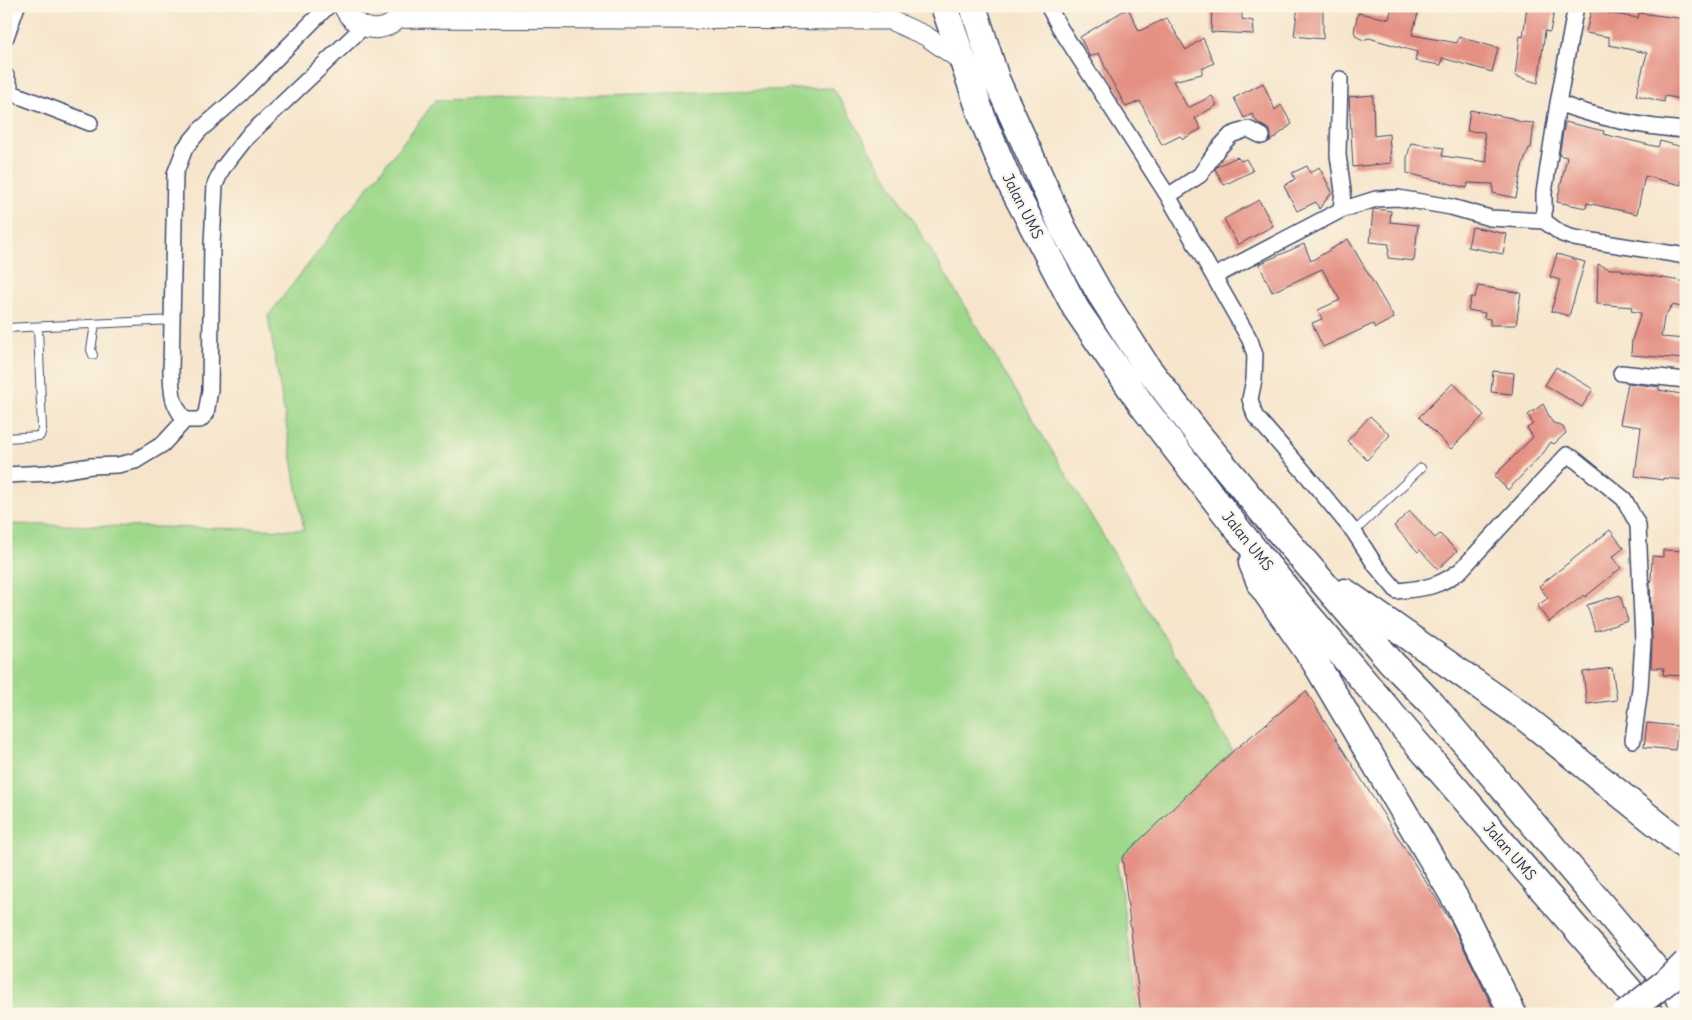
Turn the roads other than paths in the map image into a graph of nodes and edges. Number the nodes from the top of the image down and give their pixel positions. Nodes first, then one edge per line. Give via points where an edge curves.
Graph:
1 (17, 6) edge
2 (328, 6) edge
3 (342, 6) edge
4 (944, 6) edge
5 (973, 6) edge
6 (1048, 6) edge
7 (1576, 6) edge
8 (401, 12) edge
9 (363, 27) junction
10 (6, 36) edge
11 (963, 62) junction
12 (6, 76) edge
13 (1340, 79) dead end
14 (8, 96) edge
15 (1558, 102) junction
16 (90, 123) dead end
17 (1686, 130) edge
18 (1262, 136) dead end
19 (1168, 196) junction
20 (1340, 210) junction
21 (1544, 221) junction
22 (1686, 256) edge
23 (1215, 276) junction
24 (173, 320) junction
25 (95, 324) junction
26 (38, 327) junction
27 (6, 328) edge
28 (93, 355) dead end
29 (1621, 373) dead end
30 (1686, 380) edge
31 (185, 420) junction
32 (6, 438) edge
33 (1421, 468) dead end
34 (6, 475) edge
35 (1239, 531) junction
36 (1354, 532) junction
37 (1309, 568) junction
38 (1633, 740) dead end
39 (1686, 847) edge
40 (1686, 964) edge
41 (1686, 980) edge
42 (1686, 1005) edge
43 (1513, 1014) edge
44 (1625, 1014) edge
45 (1650, 1014) edge

1 - 10 street
2 - 24 street via 185,148 175,174
3 - 9 street via 346,15
4 - 11 highway, Jalan UMS
5 - 37 highway, Jalan UMS via 996,79 1062,228 1099,292 1147,367 1192,427
6 - 19 street
7 - 15 street
8 - 9 street via 381,28
8 - 11 street via 890,20 926,36
9 - 31 street via 247,137 222,169 214,195 209,405 200,420
11 - 35 highway, Jalan UMS via 1008,179 1076,310 1142,404
12 - 14 street via 10,86
13 - 20 street via 1338,155 1343,191
14 - 16 street
15 - 17 street via 1612,118
15 - 21 street via 1544,193
18 - 19 street via 1248,129 1231,135 1200,175
19 - 23 street
20 - 21 street via 1376,199 1398,198 1490,218
20 - 23 street
21 - 22 street via 1574,238
23 - 36 street via 1253,347 1254,380 1250,399 1255,416
24 - 25 lane
24 - 31 street via 172,396
25 - 26 lane
25 - 28 lane
26 - 27 lane
26 - 32 lane via 40,436
29 - 30 street
31 - 34 street via 163,444 134,461 48,473
33 - 36 lane
35 - 43 highway via 1261,585 1315,662 1454,896
35 - 45 highway, Jalan UMS
36 - 38 street via 1397,591 1430,588 1461,570 1561,460 1570,455 1624,500 1638,525 1643,640
37 - 39 highway via 1524,717
37 - 42 highway, Jalan UMS via 1432,704
40 - 44 highway, bridge
41 - 45 highway

